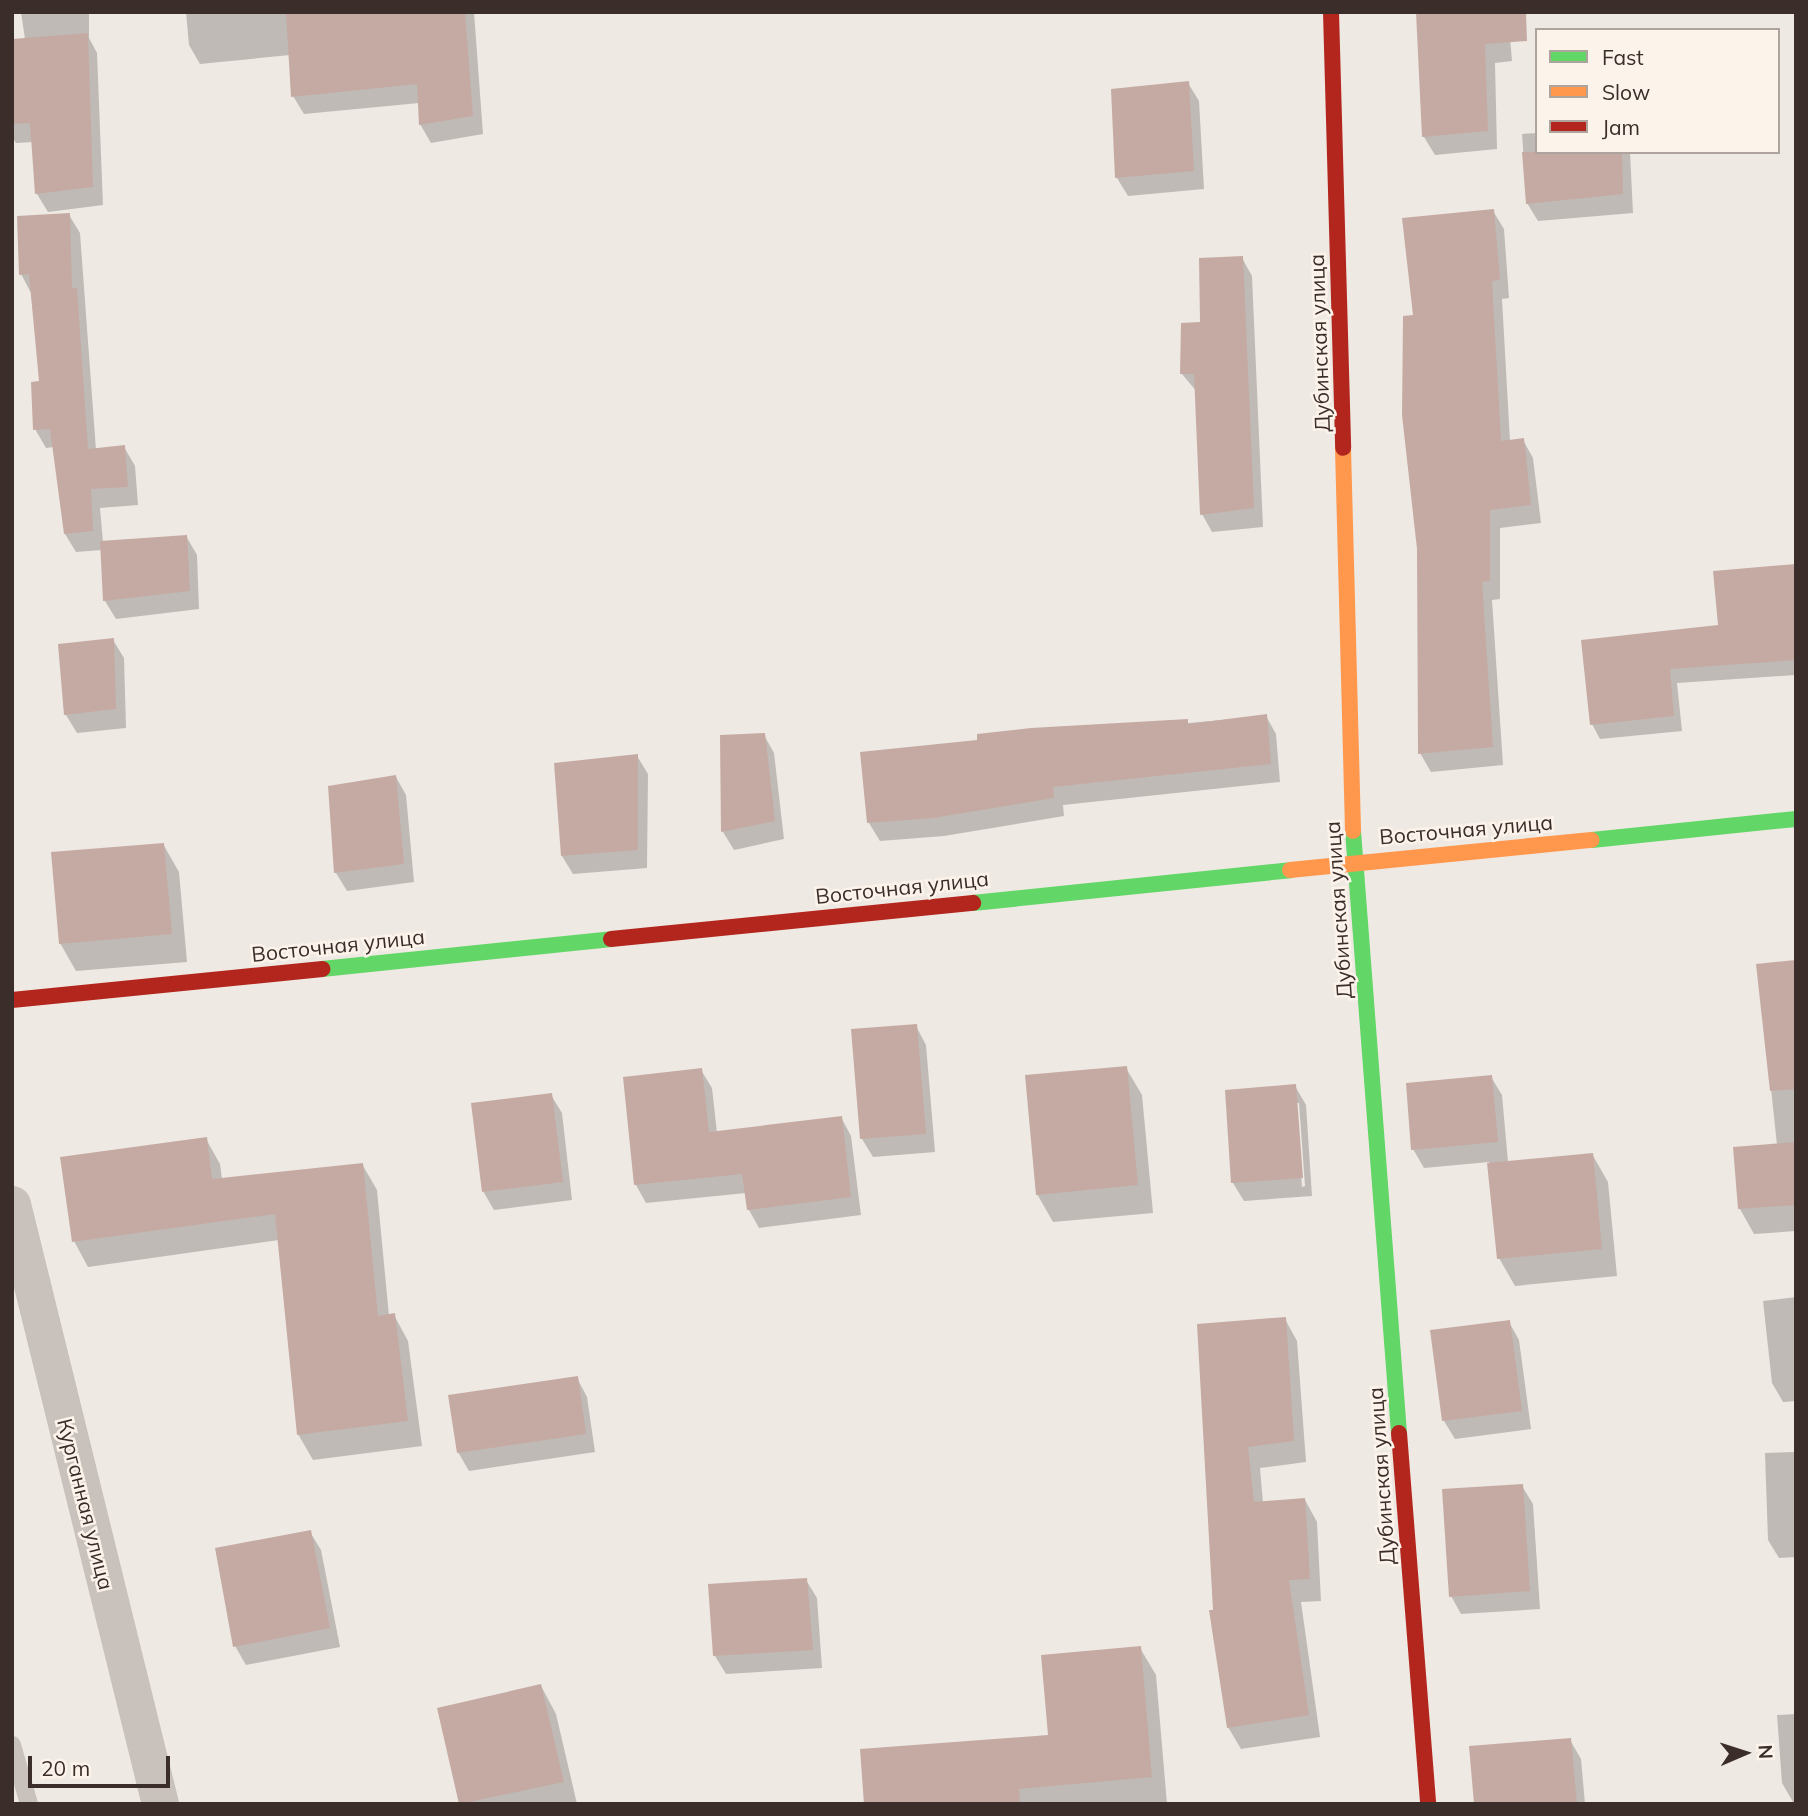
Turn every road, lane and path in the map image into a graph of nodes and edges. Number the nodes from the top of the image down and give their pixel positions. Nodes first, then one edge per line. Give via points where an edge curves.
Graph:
1 (1331, 12) edge
2 (1796, 819) edge
3 (1354, 861) junction
4 (12, 999) edge
5 (12, 1204) edge
6 (12, 1745) edge
7 (29, 1804) edge
8 (160, 1804) edge
9 (1428, 1804) edge

1 - 3 street, Дубинская улица
2 - 3 street, Восточная улица
3 - 4 street, Восточная улица
3 - 9 street, Дубинская улица
5 - 8 street, Курганная улица
6 - 7 lane

